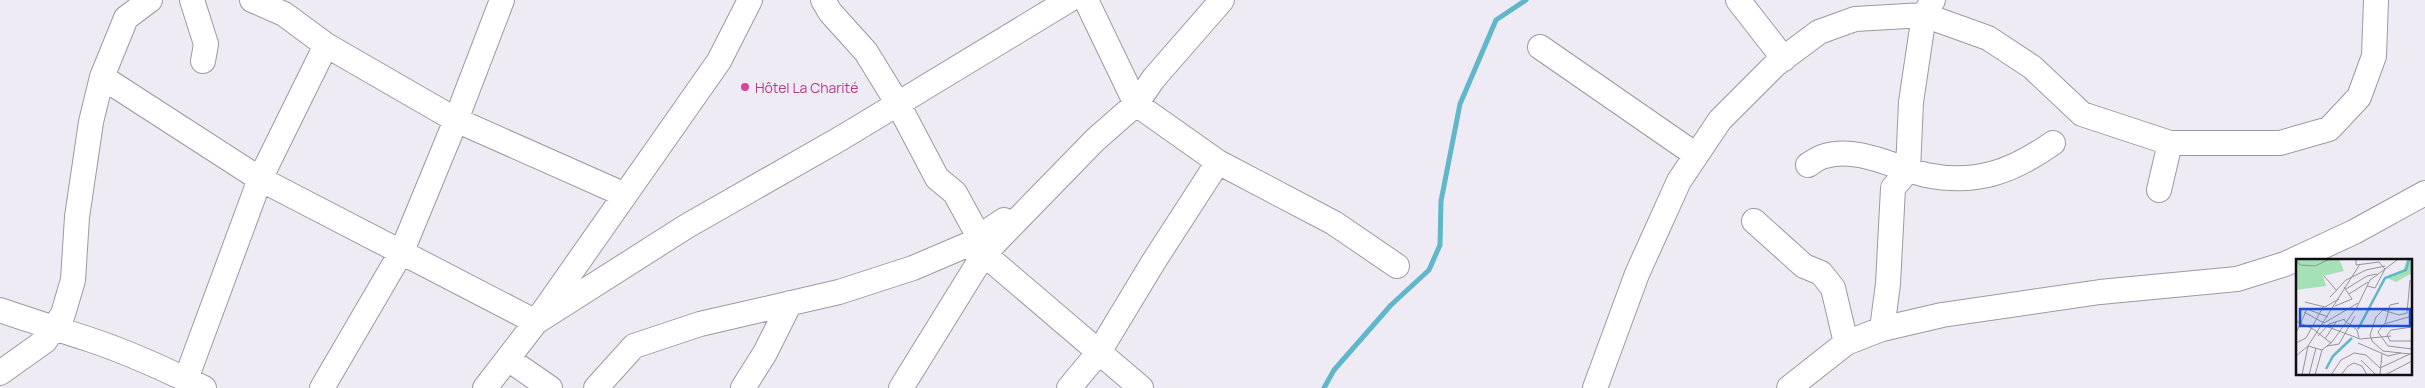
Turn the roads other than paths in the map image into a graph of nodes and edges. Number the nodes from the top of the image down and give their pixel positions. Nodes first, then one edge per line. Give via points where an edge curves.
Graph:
1 (150, 0) edge
2 (192, 0) edge
3 (252, 0) edge
4 (502, 0) edge
5 (750, 0) edge
6 (823, 0) edge
7 (1070, 0) edge
8 (1086, 0) edge
9 (1222, 0) edge
10 (1738, 0) edge
11 (2376, 0) edge
12 (1928, 8) edge
13 (326, 44) junction
14 (1540, 47) dead end
15 (1784, 59) junction
16 (203, 62) dead end
17 (102, 77) junction
18 (898, 104) junction
19 (1136, 104) junction
20 (456, 120) junction
21 (2053, 143) dead end
22 (2170, 143) junction
23 (1696, 155) junction
24 (1218, 162) junction
25 (1808, 165) dead end
26 (1908, 170) junction
27 (260, 178) junction
28 (2160, 190) dead end
29 (2425, 193) edge
30 (625, 196) junction
31 (1754, 221) dead end
32 (976, 245) junction
33 (402, 251) junction
34 (1397, 266) dead end
35 (790, 303) junction
36 (0, 310) edge
37 (536, 322) junction
38 (53, 329) junction
39 (1882, 329) junction
40 (1846, 343) junction
41 (1099, 352) junction
42 (508, 359) junction
43 (0, 373) edge
44 (195, 384) edge
45 (322, 388) edge
46 (485, 388) edge
47 (550, 388) edge
48 (596, 388) edge
49 (743, 388) edge
50 (901, 388) edge
51 (1069, 388) edge
52 (1141, 388) edge
53 (1595, 388) edge
54 (1789, 388) edge

1 - 17 street via 126,18
2 - 16 street via 206,44
3 - 13 street via 284,14
4 - 20 street
5 - 30 street via 719,62
6 - 18 street via 866,52
7 - 18 street
8 - 19 street
9 - 19 street via 1154,78
10 - 15 street
11 - 22 street via 2374,56 2359,97 2329,129 2280,143
12 - 15 street via 1855,19 1820,32
12 - 22 street via 1988,38 2032,66 2082,114
12 - 26 street via 1911,102
13 - 20 street
13 - 27 street
14 - 23 street
15 - 23 street via 1720,120
17 - 27 street
17 - 38 street via 91,122 80,198 73,280 63,314
18 - 32 street via 937,178 956,193
18 - 37 street via 687,226
19 - 24 street
19 - 32 street via 1095,140 1041,196
20 - 30 street
20 - 33 street
21 - 26 street via 2015,166 1989,176 1956,178
22 - 28 street
23 - 53 street via 1679,181 1637,274
24 - 34 street via 1334,223
24 - 41 street
25 - 26 street via 1825,156 1850,155 1876,158
26 - 39 street via 1893,188
27 - 33 street
27 - 44 street
29 - 39 street via 2354,232 2285,264 2237,279 2090,293 1942,315
30 - 37 street
31 - 40 street via 1804,266 1821,273 1833,288
32 - 35 street via 839,292
32 - 41 street
32 - 50 street
33 - 37 street
33 - 45 street
35 - 48 street via 700,324 634,346
35 - 49 street
36 - 38 street
37 - 42 street
38 - 43 street via 44,341
38 - 44 street via 97,342
39 - 40 street
40 - 54 street
41 - 51 street
41 - 52 street
42 - 46 street
42 - 47 street

